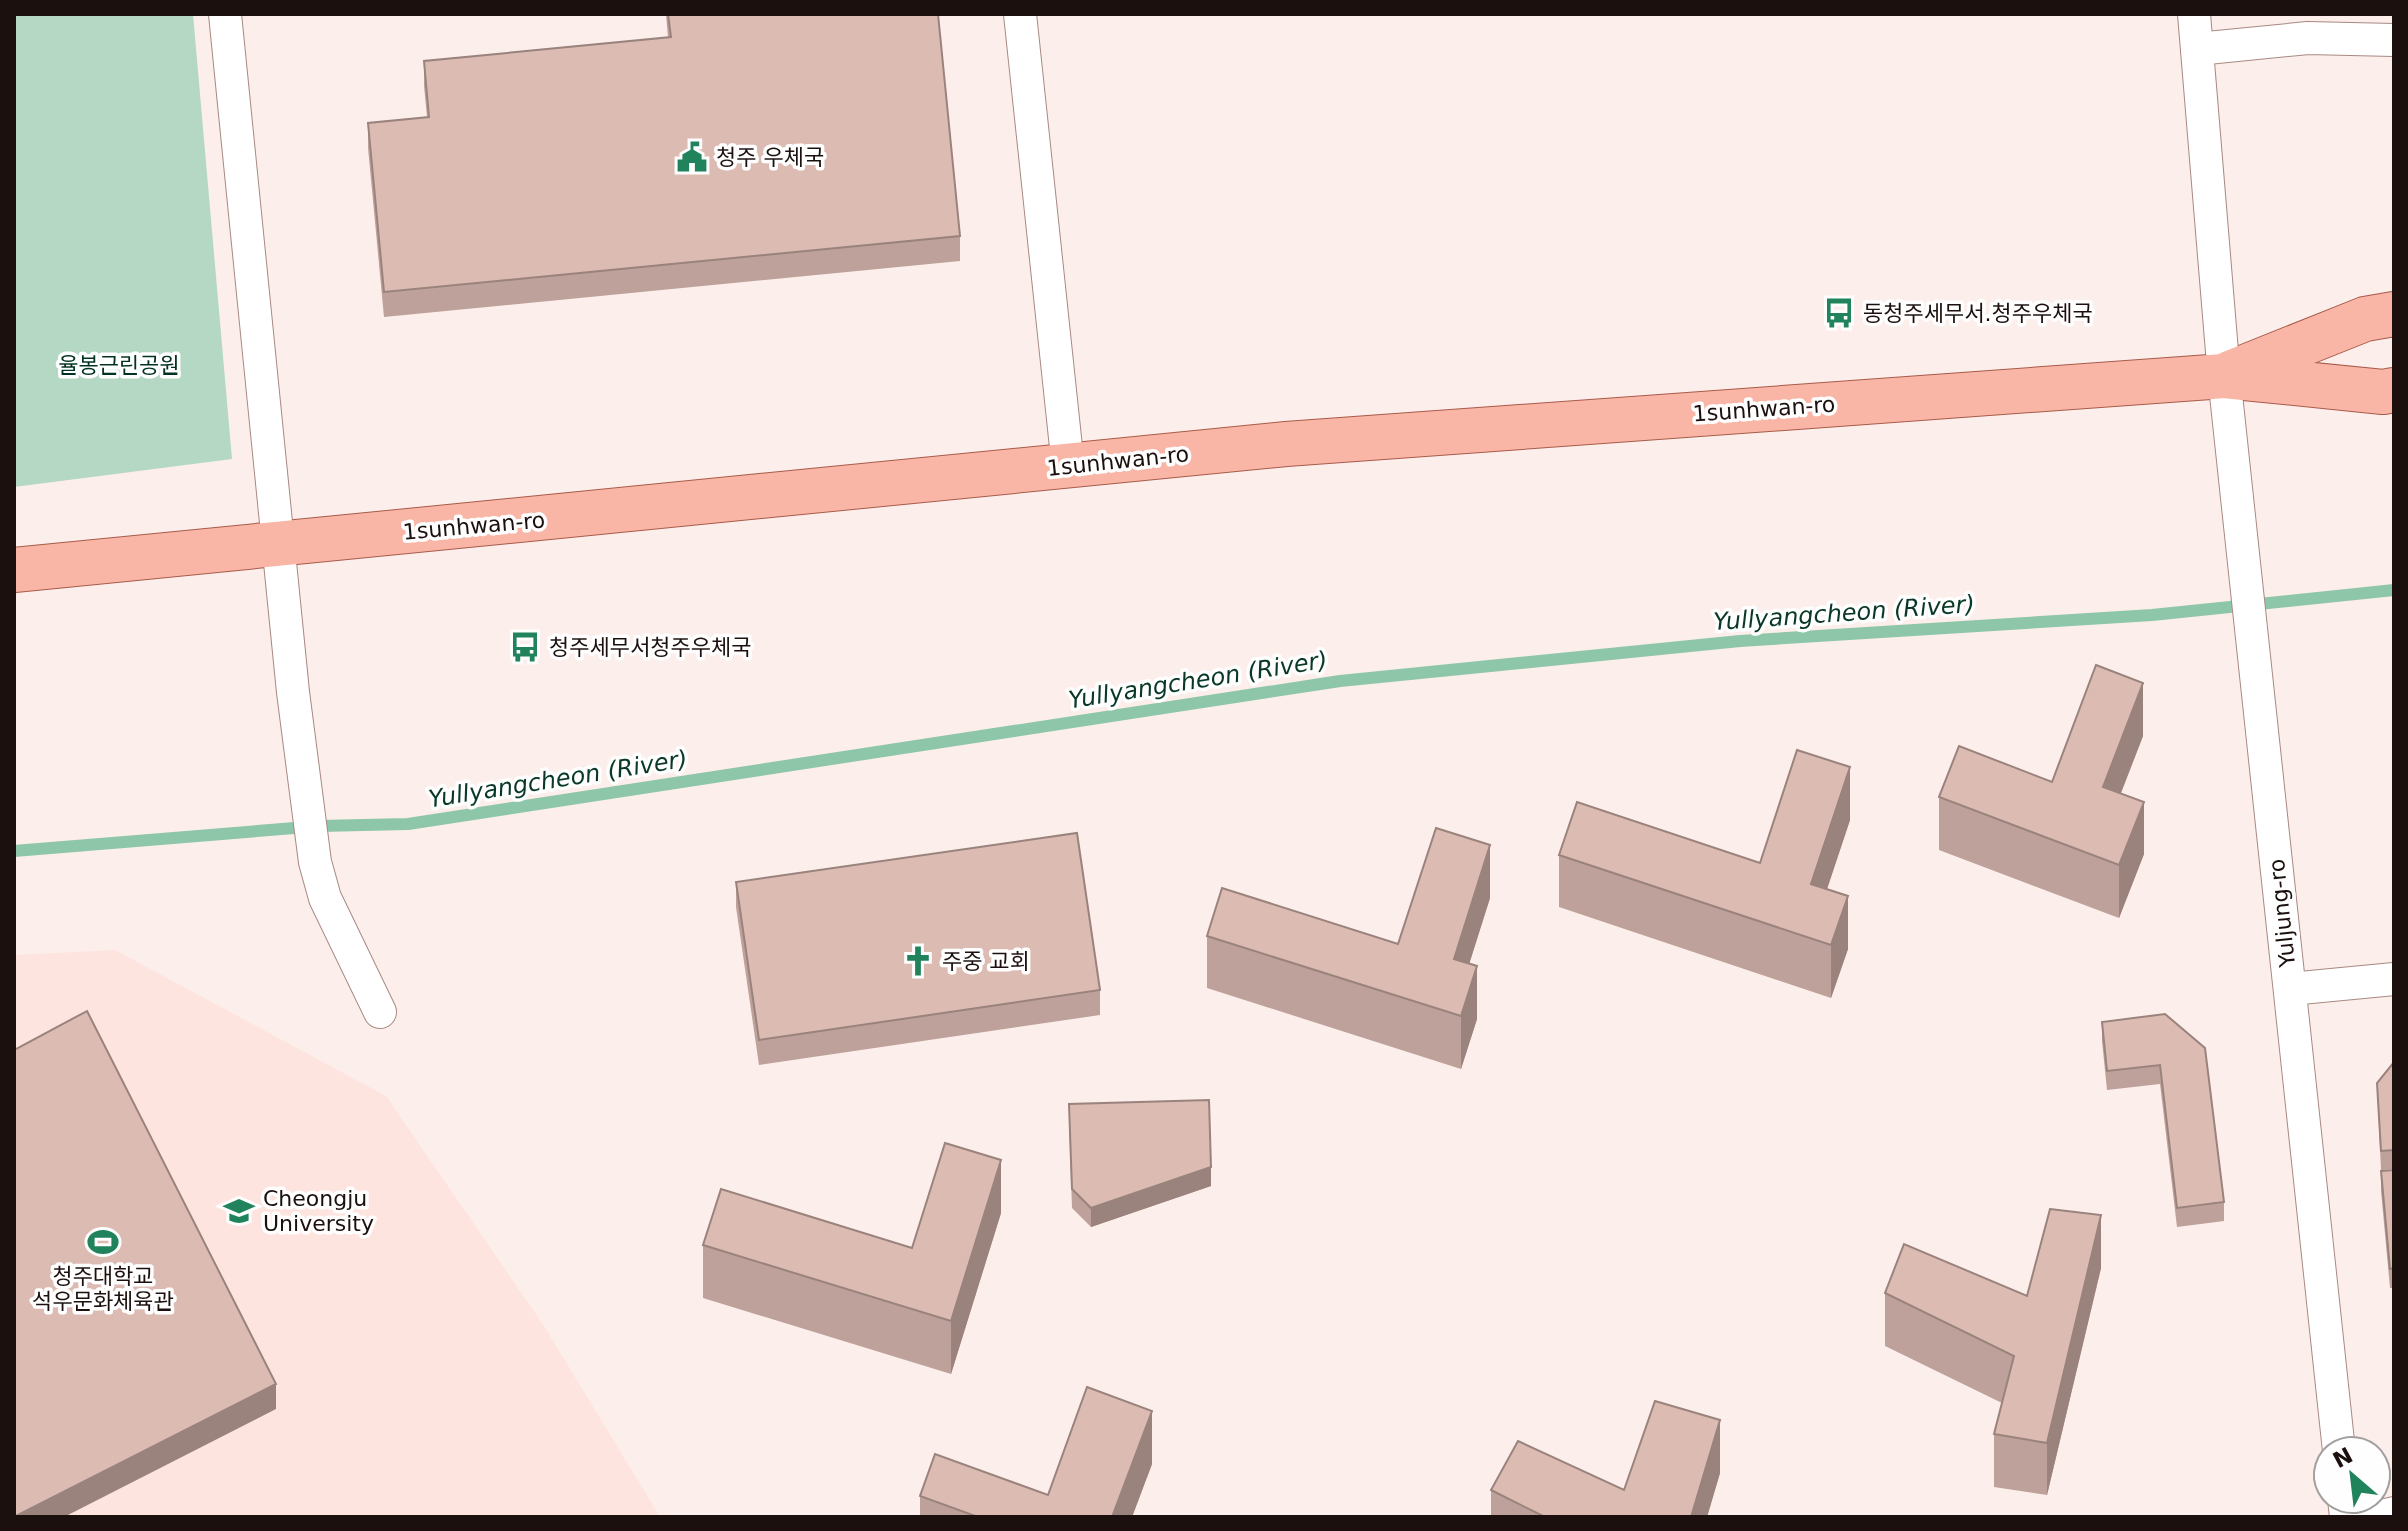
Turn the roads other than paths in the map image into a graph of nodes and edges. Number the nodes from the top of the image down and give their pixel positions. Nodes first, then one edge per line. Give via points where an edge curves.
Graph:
1 (225, 14) edge
2 (1020, 14) edge
3 (2194, 14) edge
4 (2394, 40) edge
5 (2197, 49) junction
6 (2394, 314) edge
7 (2224, 376) junction
8 (2394, 390) edge
9 (1068, 466) junction
10 (279, 545) junction
11 (14, 570) edge
12 (2394, 979) edge
13 (2290, 989) junction
14 (380, 1012) dead end
15 (2337, 1435) edge
16 (2394, 1513) edge
17 (2377, 1517) edge

1 - 10 street
2 - 9 street
3 - 5 street, Yuljung-ro
4 - 5 street via 2308,38
5 - 7 street, Yuljung-ro
6 - 7 main road, 1sunhwan-ro via 2365,319
7 - 8 main road, 1sunhwan-ro
7 - 9 main road, 1sunhwan-ro via 1286,444
7 - 13 street, Yuljung-ro
9 - 10 main road, 1sunhwan-ro
10 - 11 main road, 1sunhwan-ro
10 - 14 street via 315,862 325,898
12 - 13 street
13 - 15 street, Yuljung-ro
16 - 17 street

